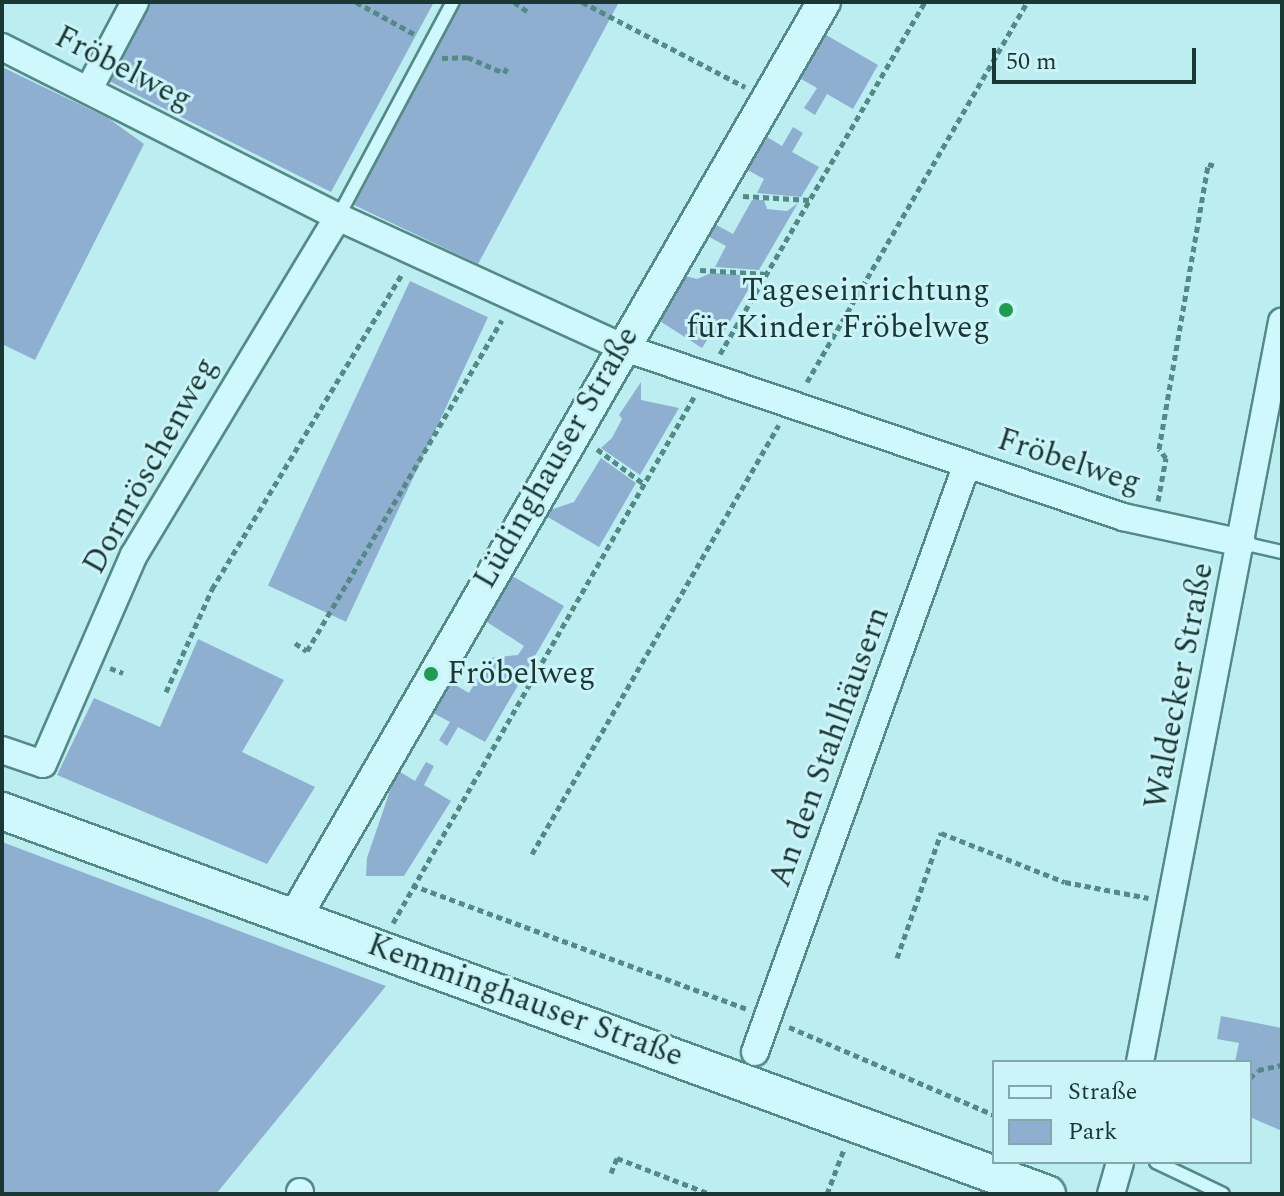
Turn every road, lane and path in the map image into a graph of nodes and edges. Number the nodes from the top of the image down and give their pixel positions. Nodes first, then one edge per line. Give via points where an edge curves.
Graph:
1 (135, 2) edge
2 (356, 2) edge
3 (453, 2) edge
4 (514, 2) edge
5 (582, 2) edge
6 (824, 2) edge
7 (925, 2) edge
8 (1027, 2) edge
9 (527, 11) dead end
10 (2, 47) edge
11 (428, 48) junction
12 (507, 68) dead end
13 (89, 89) junction
14 (767, 99) junction
15 (1215, 166) dead end
16 (712, 194) junction
17 (810, 200) junction
18 (338, 217) junction
19 (415, 252) junction
20 (669, 268) junction
21 (767, 274) junction
22 (515, 298) junction
23 (1282, 322) edge
24 (622, 347) junction
25 (708, 374) junction
26 (800, 393) dead end
27 (785, 415) dead end
28 (573, 430) junction
29 (967, 464) junction
30 (644, 484) junction
31 (1156, 513) dead end
32 (1242, 543) junction
33 (1282, 552) edge
34 (295, 643) dead end
35 (166, 692) dead end
36 (2, 750) edge
37 (2, 811) edge
38 (532, 854) dead end
39 (412, 885) junction
40 (1148, 898) dead end
41 (295, 917) junction
42 (390, 927) dead end
43 (897, 958) dead end
44 (768, 1018) junction
45 (755, 1052) dead end
46 (1140, 1060) edge
47 (1282, 1065) edge
48 (1252, 1076) edge
49 (992, 1114) edge
50 (847, 1141) dead end
51 (1119, 1164) edge
52 (1160, 1164) edge
53 (611, 1173) dead end
54 (710, 1194) edge
55 (827, 1194) edge
56 (1047, 1194) edge
57 (1111, 1194) edge
58 (1223, 1194) edge

1 - 13 street
2 - 11 path
3 - 11 lane
4 - 9 path
5 - 14 path
6 - 14 street, Lüdinghauser Straße
7 - 17 path
8 - 26 path
10 - 13 street, Fröbelweg
11 - 12 path via 504,73
11 - 18 lane
13 - 18 street, Fröbelweg
14 - 16 street, Lüdinghauser Straße
15 - 31 path via 1208,164 1159,449 1166,458
16 - 17 path
16 - 20 street, Lüdinghauser Straße
17 - 21 path
18 - 19 street, Fröbelweg
18 - 36 street, Dornröschenweg via 134,555 43,764
19 - 22 street, Fröbelweg
19 - 35 path via 212,589
20 - 21 path
20 - 24 street, Lüdinghauser Straße
21 - 25 path
22 - 24 street, Fröbelweg
22 - 34 path via 307,651
23 - 32 street, Waldecker Straße
24 - 25 street, Fröbelweg
24 - 28 street, Lüdinghauser Straße
25 - 29 street, Fröbelweg
25 - 30 path
27 - 38 path
28 - 30 path
28 - 41 street, Lüdinghauser Straße
29 - 32 street, Fröbelweg via 1164,529
29 - 44 street, An den Stahlhäusern
30 - 39 path
32 - 33 lane
32 - 46 street, Waldecker Straße
37 - 41 main road, Kemminghauser Straße
39 - 42 path
39 - 44 path
40 - 43 path via 1065,882 941,833
41 - 56 main road, Kemminghauser Straße
44 - 45 street, An den Stahlhäusern
44 - 49 path
47 - 48 path
50 - 55 path
51 - 57 street
52 - 58 lane
53 - 54 path via 617,1158

